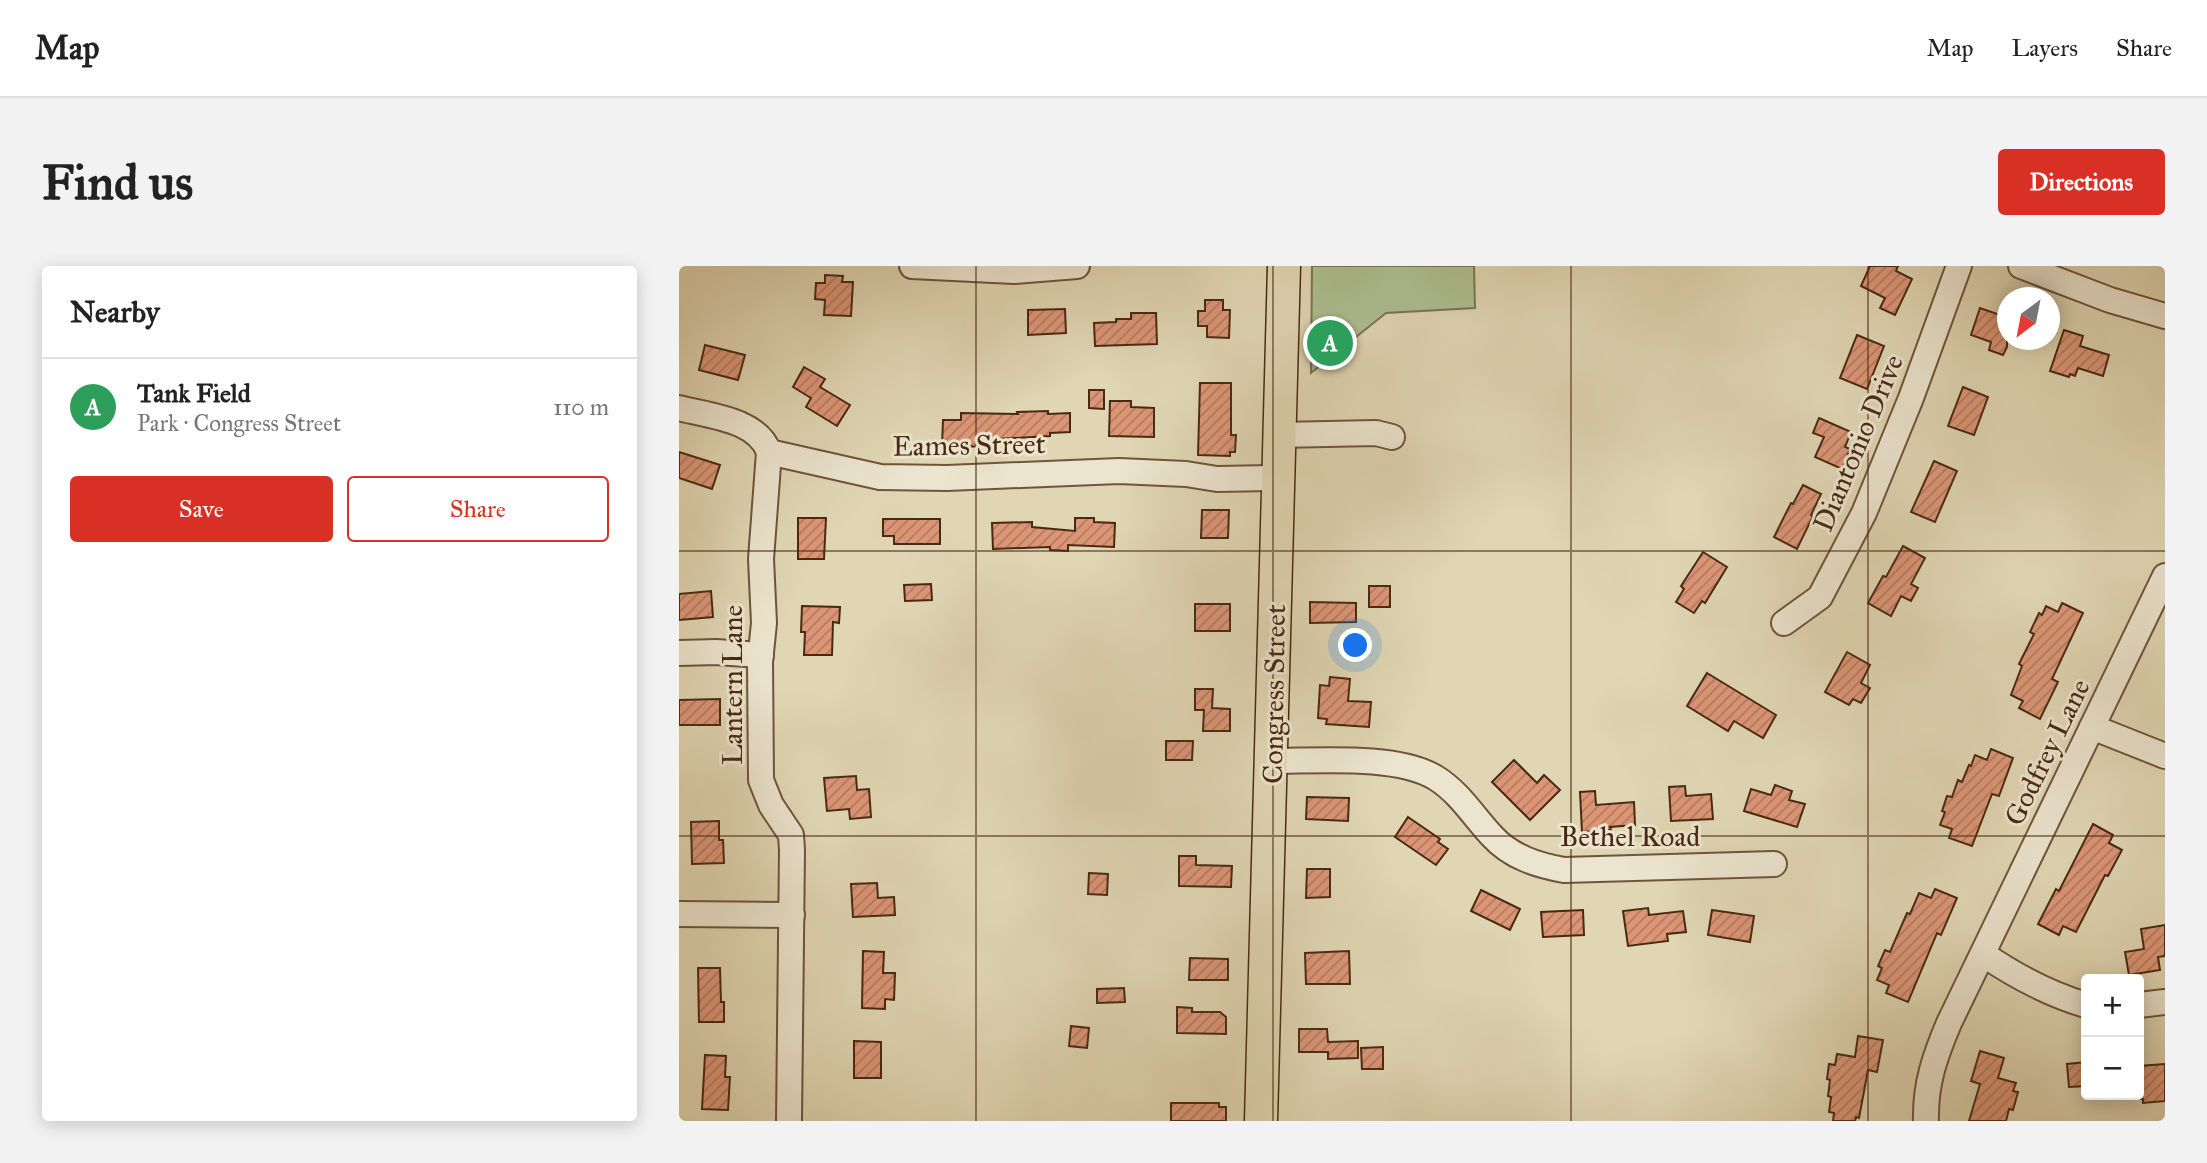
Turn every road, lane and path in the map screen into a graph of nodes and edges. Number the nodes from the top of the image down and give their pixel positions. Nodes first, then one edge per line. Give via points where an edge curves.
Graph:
1 (1077, 266) edge
2 (1284, 266) edge
3 (1959, 266) edge
4 (2021, 266) edge
5 (912, 267) edge
6 (2165, 316) edge
7 (679, 408) edge
8 (1278, 435) junction
9 (1392, 437) dead end
10 (769, 452) junction
11 (1278, 478) junction
12 (2165, 576) edge
13 (1784, 623) dead end
14 (679, 653) edge
15 (761, 655) junction
16 (2092, 727) junction
17 (2165, 756) edge
18 (1272, 761) junction
19 (1774, 863) dead end
20 (679, 914) edge
21 (792, 915) junction
22 (1983, 954) junction
23 (2165, 1002) edge
24 (2081, 1003) edge
25 (2144, 1004) edge
26 (789, 1121) edge
27 (1261, 1121) edge
28 (1926, 1121) edge

1 - 5 street via 1014,271
2 - 8 main road, Congress Street
3 - 13 street, Diantonio Drive via 1864,513 1820,597
4 - 6 street
7 - 10 street via 757,432
8 - 9 street via 1376,433
8 - 11 main road, Congress Street
10 - 11 street, Eames Street via 880,477 1119,471 1217,479
10 - 15 street, Lantern Lane via 761,559
11 - 18 main road, Congress Street
12 - 16 street, Godfrey Lane
14 - 15 street
15 - 21 street, Lantern Lane via 761,780 790,835
16 - 17 street
16 - 22 street, Godfrey Lane
18 - 19 street, Bethel Road via 1389,763 1415,768 1449,787 1494,839 1516,856 1540,866 1564,870
18 - 27 main road, Congress Street
20 - 21 street
21 - 26 street, Lantern Lane
22 - 24 street via 2011,973
22 - 28 street, Godfrey Lane via 1934,1061 1927,1086
23 - 25 street

